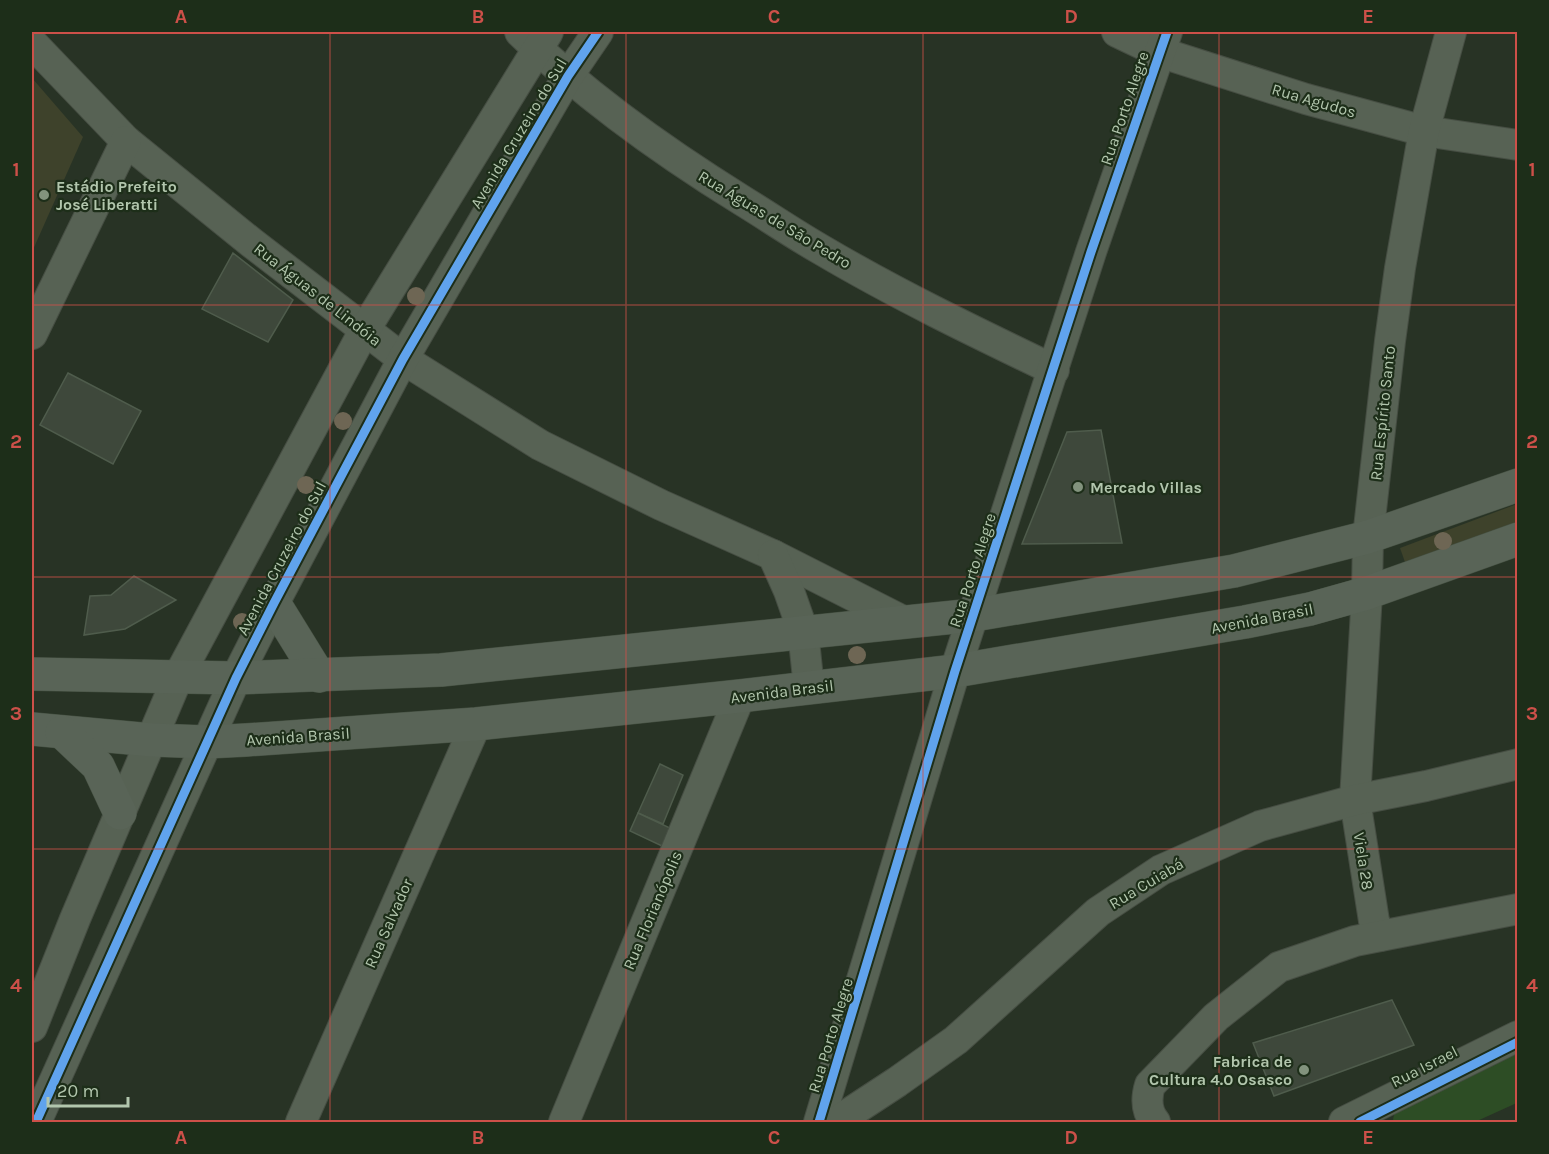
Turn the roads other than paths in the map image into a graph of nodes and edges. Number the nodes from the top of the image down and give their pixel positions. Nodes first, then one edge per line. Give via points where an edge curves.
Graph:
1 (598, 32) edge
2 (1117, 32) edge
3 (1451, 32) edge
4 (535, 37) edge
5 (1163, 41) edge
6 (32, 43) edge
7 (568, 76) junction
8 (1424, 131) junction
9 (126, 141) junction
10 (1518, 145) edge
11 (364, 331) junction
12 (32, 334) edge
13 (403, 359) junction
14 (1053, 370) junction
15 (1518, 485) edge
16 (1368, 537) junction
17 (1518, 539) edge
18 (773, 555) junction
19 (1367, 593) junction
20 (274, 603) junction
21 (974, 615) junction
22 (905, 622) junction
23 (803, 631) junction
24 (956, 671) junction
25 (32, 674) edge
26 (319, 676) junction
27 (178, 677) junction
28 (236, 678) junction
29 (809, 688) junction
30 (740, 696) junction
31 (476, 724) junction
32 (47, 731) edge
33 (152, 740) junction
34 (207, 742) junction
35 (1518, 764) edge
36 (1355, 800) junction
37 (120, 813) junction
38 (1518, 909) edge
39 (1377, 928) junction
40 (32, 1027) edge
41 (1518, 1036) edge
42 (36, 1122) edge
43 (301, 1122) edge
44 (564, 1122) edge
45 (819, 1122) edge
46 (836, 1122) edge
47 (1155, 1122) edge
48 (1344, 1122) edge

1 - 7 street, Avenida Cruzeiro do Sul
2 - 5 street, Rua Agudos
3 - 8 street, Rua Espírito Santo
4 - 7 street, Rua Águas de São Pedro
4 - 11 street, Avenida Cruzeiro do Sul
5 - 8 street, Rua Agudos via 1306,99
5 - 14 street, Rua Porto Alegre
6 - 9 street, Rua Águas de Lindóia
7 - 13 street, Avenida Cruzeiro do Sul
7 - 14 street, Rua Águas de São Pedro via 696,172 821,250
8 - 10 street, Rua Agudos
8 - 16 street, Rua Espírito Santo via 1390,341
9 - 11 street, Rua Águas de Lindóia
9 - 12 street
11 - 13 street, Rua Águas de Lindóia
11 - 27 street, Avenida Cruzeiro do Sul
13 - 18 street, Rua Águas de Lindóia via 540,445
13 - 20 street, Avenida Cruzeiro do Sul
14 - 21 street, Rua Porto Alegre
15 - 16 main road
16 - 19 street, Rua Espírito Santo
16 - 21 main road via 1234,572
17 - 19 main road, Avenida Brasil
18 - 22 street, Rua Águas de Lindóia
18 - 23 street
19 - 24 main road, Avenida Brasil via 1245,622
19 - 36 street, Rua Espírito Santo
20 - 26 main road
20 - 28 street, Avenida Cruzeiro do Sul
21 - 22 main road
21 - 24 street, Rua Porto Alegre
22 - 23 main road
23 - 26 main road via 441,670
23 - 29 street
24 - 29 main road, Avenida Brasil
24 - 45 street, Rua Porto Alegre
25 - 27 main road
26 - 28 main road
27 - 28 main road
27 - 33 street, Avenida Cruzeiro do Sul
28 - 34 street, Avenida Cruzeiro do Sul
29 - 30 main road, Avenida Brasil
30 - 31 main road, Avenida Brasil
30 - 44 street, Rua Florianópolis
31 - 34 main road, Avenida Brasil
31 - 43 street, Rua Salvador
32 - 33 main road, Avenida Brasil
32 - 37 main road via 98,766
33 - 34 main road, Avenida Brasil
33 - 37 street, Avenida Cruzeiro do Sul
34 - 42 street, Avenida Cruzeiro do Sul
35 - 36 street, Rua Cuiabá
36 - 39 street, Viela 28
36 - 46 street, Rua Cuiabá via 1260,826 1161,870 1125,892 1071,935 956,1040
37 - 40 street, Avenida Cruzeiro do Sul
38 - 39 street
39 - 47 street via 1355,941 1279,967 1216,1017 1150,1086 1146,1099
41 - 48 street, Rua Israel

